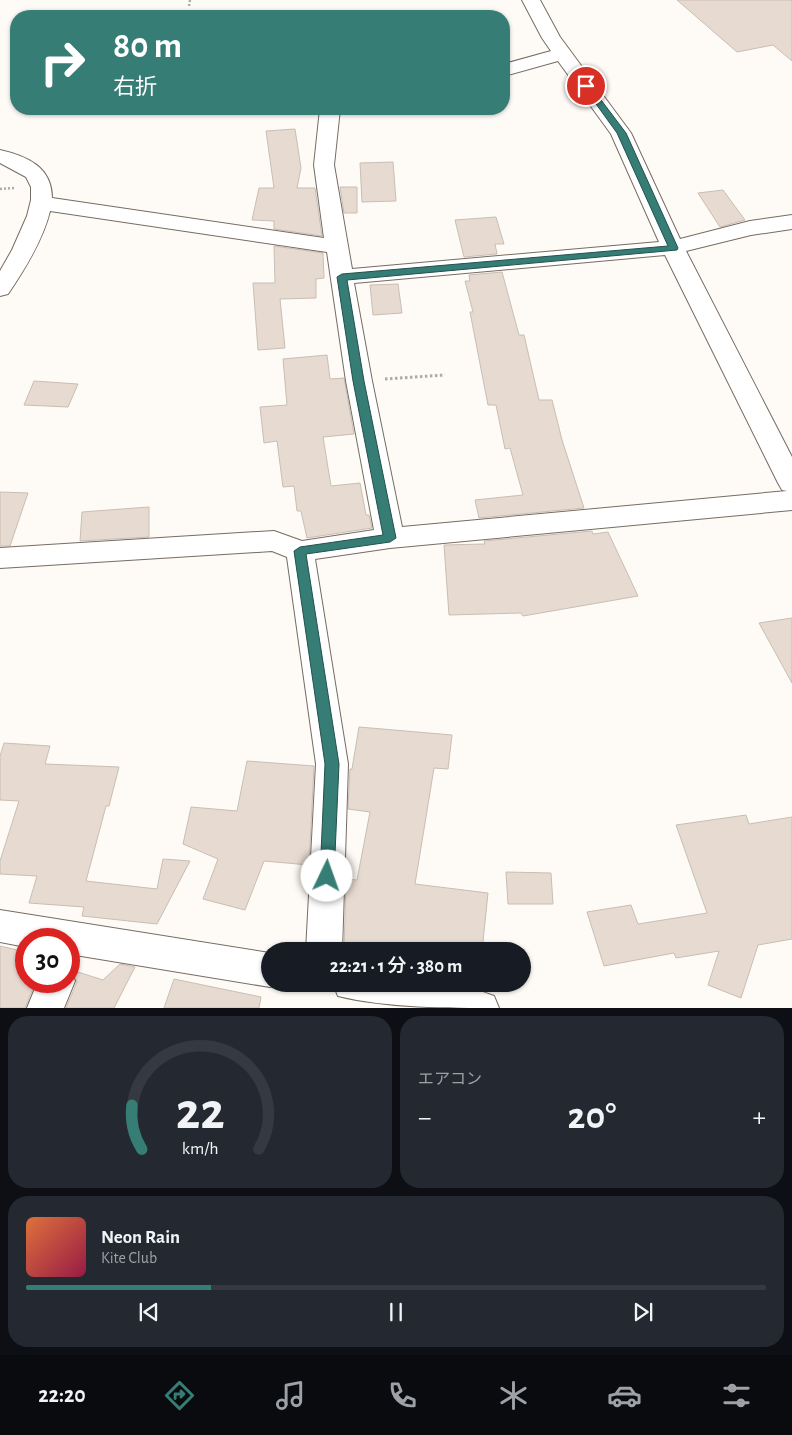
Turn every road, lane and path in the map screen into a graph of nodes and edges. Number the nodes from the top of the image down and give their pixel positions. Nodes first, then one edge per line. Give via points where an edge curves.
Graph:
1 (190, 0) edge
2 (531, 0) edge
3 (189, 6) dead end
4 (563, 54) junction
5 (510, 68) edge
6 (329, 115) edge
7 (0, 156) edge
8 (42, 203) junction
9 (792, 222) edge
10 (337, 247) junction
11 (673, 248) junction
12 (342, 277) junction
13 (0, 289) edge
14 (445, 376) dead end
15 (359, 381) junction
16 (792, 482) edge
17 (792, 500) edge
18 (390, 538) junction
19 (300, 551) junction
20 (0, 558) edge
21 (0, 926) edge
22 (15, 931) edge
23 (324, 942) edge
24 (80, 949) edge
25 (261, 969) edge
26 (394, 992) edge
27 (52, 993) edge
28 (45, 1008) edge
29 (481, 1008) edge

1 - 3 path
2 - 4 street
4 - 5 street
4 - 11 street via 621,133
6 - 10 street via 324,165
7 - 8 street via 37,176 42,187
8 - 10 street
8 - 13 street via 21,257
9 - 11 street via 750,228
10 - 12 street
11 - 12 street
11 - 16 street
12 - 15 street
14 - 15 path
15 - 18 street
17 - 18 street
18 - 19 street
19 - 20 street via 274,541
19 - 23 street via 332,764
21 - 22 street
24 - 25 street
26 - 29 street
27 - 28 street

